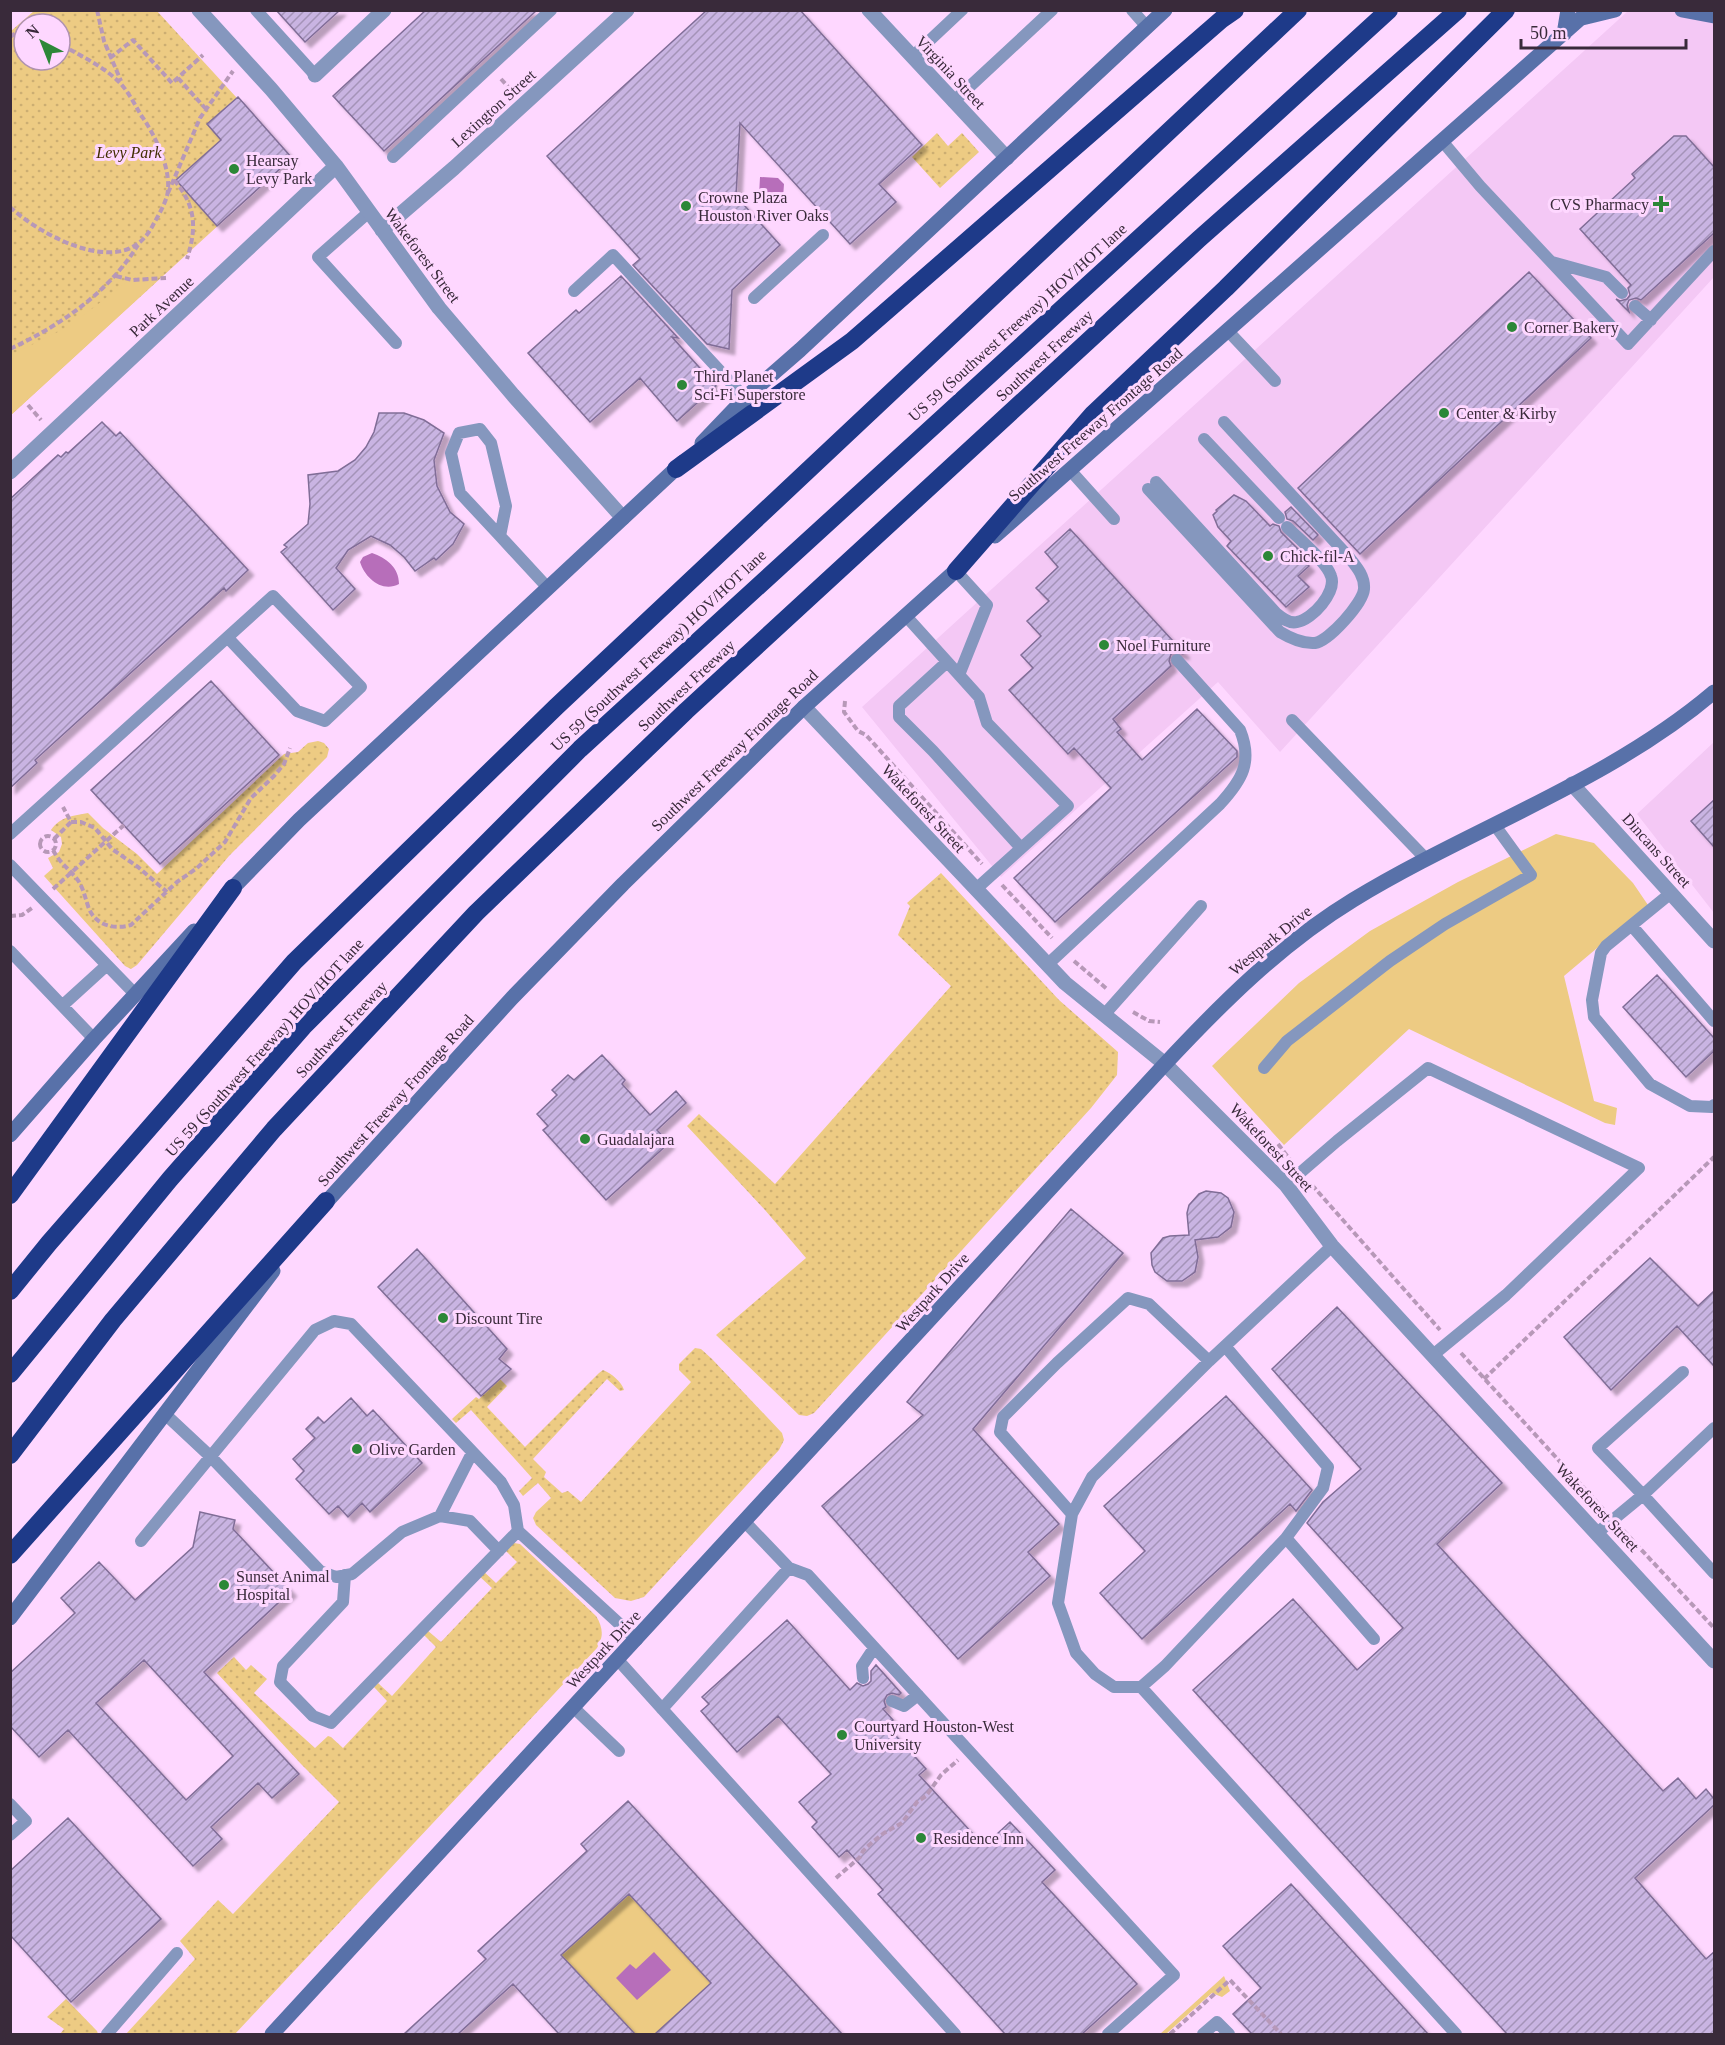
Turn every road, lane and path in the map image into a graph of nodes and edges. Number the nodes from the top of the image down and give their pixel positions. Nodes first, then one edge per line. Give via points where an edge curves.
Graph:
1 (97, 10) edge
2 (200, 10) edge
3 (256, 10) edge
4 (384, 10) edge
5 (627, 10) edge
6 (869, 10) edge
7 (962, 10) edge
8 (1052, 10) edge
9 (1131, 10) edge
10 (1165, 10) edge
11 (1235, 10) edge
12 (1298, 10) edge
13 (1389, 10) edge
14 (1458, 10) edge
15 (1506, 10) edge
16 (1615, 10) edge
17 (1682, 10) edge
18 (546, 12) edge
19 (1580, 13) edge
20 (1714, 16) edge
21 (1147, 27) junction
22 (72, 51) edge
23 (203, 55) dead end
24 (912, 57) junction
25 (110, 58) junction
26 (244, 60) junction
27 (490, 67) junction
28 (315, 75) joint
29 (178, 78) junction
30 (122, 85) junction
31 (953, 102) junction
32 (524, 105) junction
33 (206, 110) junction
34 (1443, 142) junction
35 (393, 157) dead end
36 (1007, 158) junction
37 (336, 166) junction
38 (174, 180) junction
39 (167, 194) junction
40 (10, 207) edge
41 (369, 212) junction
42 (382, 230) junction
43 (823, 235) dead end
44 (139, 244) junction
45 (1714, 251) edge
46 (187, 259) dead end
47 (1551, 261) junction
48 (116, 276) junction
49 (166, 278) dead end
50 (574, 291) dead end
51 (1622, 293) dead end
52 (754, 298) dead end
53 (1635, 306) dead end
54 (1651, 320) junction
55 (1228, 331) junction
56 (396, 343) dead end
57 (10, 349) edge
58 (1275, 381) dead end
59 (745, 398) junction
60 (28, 405) dead end
61 (1224, 422) dead end
62 (43, 423) dead end
63 (1204, 439) dead end
64 (676, 470) junction
65 (1070, 470) junction
66 (10, 472) edge
67 (623, 518) junction
68 (1114, 519) dead end
69 (500, 536) junction
70 (956, 570) junction
71 (548, 588) junction
72 (905, 615) junction
73 (228, 638) junction
74 (1177, 660) dead end
75 (947, 662) junction
76 (959, 675) junction
77 (1714, 692) edge
78 (804, 707) junction
79 (1292, 720) dead end
80 (290, 748) dead end
81 (1572, 784) junction
82 (71, 822) dead end
83 (1494, 824) junction
84 (124, 825) dead end
85 (10, 834) edge
86 (106, 842) junction
87 (1021, 848) junction
88 (53, 850) junction
89 (1426, 859) junction
90 (10, 865) edge
91 (71, 874) junction
92 (233, 888) junction
93 (976, 889) junction
94 (167, 892) junction
95 (1671, 893) junction
96 (43, 899) junction
97 (1201, 906) dead end
98 (10, 916) edge
99 (1632, 926) junction
100 (1714, 941) edge
101 (10, 951) edge
102 (1047, 964) junction
103 (107, 965) junction
104 (135, 994) junction
105 (63, 1005) junction
106 (1104, 1015) junction
107 (1714, 1021) edge
108 (94, 1039) junction
109 (1165, 1064) junction
110 (1264, 1068) dead end
111 (1714, 1105) edge
112 (10, 1135) edge
113 (1714, 1156) edge
114 (1286, 1185) junction
115 (10, 1195) edge
116 (326, 1202) junction
117 (1332, 1245) junction
118 (10, 1291) edge
119 (1225, 1346) junction
120 (1433, 1355) junction
121 (1209, 1361) junction
122 (1683, 1372) dead end
123 (10, 1374) edge
124 (1484, 1379) dead end
125 (165, 1414) junction
126 (1714, 1428) edge
127 (472, 1453) junction
128 (10, 1455) edge
129 (211, 1457) junction
130 (1643, 1496) junction
131 (1072, 1514) junction
132 (440, 1516) junction
133 (1613, 1520) junction
134 (745, 1522) junction
135 (518, 1531) junction
136 (1597, 1533) junction
137 (1287, 1538) junction
138 (141, 1541) dead end
139 (499, 1551) junction
140 (10, 1555) edge
141 (789, 1568) junction
142 (1714, 1573) edge
143 (345, 1575) junction
144 (10, 1618) edge
145 (1714, 1628) edge
146 (1374, 1639) dead end
147 (637, 1640) junction
148 (874, 1648) junction
149 (618, 1660) junction
150 (1714, 1661) edge
151 (863, 1678) dead end
152 (1141, 1687) junction
153 (918, 1695) junction
154 (892, 1701) dead end
155 (574, 1708) junction
156 (662, 1709) junction
157 (968, 1750) junction
158 (619, 1751) dead end
159 (10, 1804) edge
160 (10, 1835) edge
161 (824, 1889) junction
162 (177, 1953) dead end
163 (107, 2034) edge
164 (272, 2034) edge
165 (956, 2034) edge
166 (1108, 2034) edge
167 (1203, 2034) edge
168 (1229, 2034) edge
169 (1456, 2034) edge

1 - 25 path
2 - 26 street, Wakeforest Street
3 - 28 lane
4 - 28 street
5 - 32 street, Lexington Street
6 - 24 street, Virginia Street
7 - 24 lane
8 - 31 lane
9 - 21 lane
10 - 21 main road
11 - 64 highway via 852,341
12 - 118 highway via 565,699 294,962
13 - 123 highway, US 59 (Southwest Freeway) HOV/HOT lane via 579,749 303,1027 170,1179
14 - 128 highway, Southwest Freeway via 1199,239 686,711 476,913 274,1129 113,1320
15 - 70 highway via 1218,296 1093,414
16 - 19 main road
17 - 20 main road
18 - 27 lane
19 - 34 main road, Southwest Freeway Frontage Road via 1564,34
21 - 36 main road
22 - 30 path
23 - 29 path
24 - 31 street, Virginia Street
25 - 29 path via 133,40 172,83
25 - 30 path
26 - 33 path
26 - 37 street, Wakeforest Street
27 - 32 path
27 - 35 lane
29 - 33 path
30 - 39 path via 156,141 166,173
31 - 36 street, Virginia Street
32 - 42 street, Lexington Street
33 - 38 path
34 - 47 lane
34 - 55 main road, Southwest Freeway Frontage Road
36 - 59 main road
37 - 41 street, Wakeforest Street
37 - 66 street, Park Avenue
38 - 39 path
38 - 46 path via 183,190 194,220
39 - 44 path
40 - 44 path via 36,227 81,247 115,252
41 - 42 street, Wakeforest Street
41 - 56 lane via 318,257
42 - 67 street, Wakeforest Street via 439,308
43 - 52 lane
44 - 48 path
45 - 54 lane
47 - 51 lane via 1606,277
47 - 54 lane via 1628,344
48 - 49 path via 132,280
48 - 57 path via 79,309
50 - 59 lane via 613,255
53 - 54 lane
55 - 58 lane
55 - 65 main road, Southwest Freeway Frontage Road
59 - 64 main road
60 - 62 path
61 - 63 lane via 1363,577 1365,587 1358,604 1323,640 1297,640 1280,632 1152,486 1282,619 1305,619 1324,602 1330,593 1331,577 1323,564
64 - 67 main road
65 - 68 lane
65 - 70 main road, Southwest Freeway Frontage Road
67 - 71 main road
69 - 69 lane via 506,506 491,443 480,429 459,433 451,453 460,493
69 - 71 lane
70 - 72 main road, Southwest Freeway Frontage Road
70 - 76 lane via 987,605
71 - 92 main road via 299,820
72 - 75 lane
72 - 78 main road, Southwest Freeway Frontage Road
73 - 73 lane via 297,711 325,721 361,687 273,596
73 - 85 lane
74 - 102 lane via 1240,730 1246,755 1241,777 1220,804
75 - 76 lane
75 - 87 lane via 899,706 898,717
76 - 87 lane via 979,698 987,723 1068,806
77 - 81 main road, Westpark Drive via 1679,720
78 - 93 street, Wakeforest Street
78 - 116 main road, Southwest Freeway Frontage Road via 520,990
79 - 89 lane
80 - 94 path via 284,764 251,798 225,842
81 - 83 main road, Westpark Drive
81 - 95 street, Dincans Street
82 - 86 path via 89,824
83 - 89 main road, Westpark Drive
83 - 110 lane via 1531,875 1389,961 1287,1041
84 - 86 path
86 - 91 path
86 - 94 path
87 - 93 lane
88 - 88 path via 56,841 45,836 41,847
88 - 91 path
89 - 109 main road, Westpark Drive via 1352,901 1293,942 1236,990
90 - 96 lane
91 - 94 path via 82,888 90,912 106,926 131,925
91 - 96 path
92 - 104 main road
92 - 115 highway
93 - 102 street, Wakeforest Street
95 - 99 lane
95 - 100 street, Dincans Street
96 - 98 path via 27,913
96 - 103 lane
97 - 106 lane
99 - 107 lane
99 - 111 lane via 1601,953 1592,1000 1594,1017 1650,1084 1690,1106
101 - 105 lane
102 - 106 street, Wakeforest Street
103 - 104 lane
103 - 105 lane
104 - 108 main road
105 - 108 lane
106 - 109 street, Wakeforest Street
108 - 112 main road
109 - 114 street, Wakeforest Street
109 - 134 main road, Westpark Drive
113 - 124 path
114 - 117 street, Wakeforest Street
114 - 120 lane via 1428,1068 1639,1168 1506,1294
116 - 125 main road, Southwest Freeway Frontage Road
116 - 140 highway
117 - 119 lane
117 - 120 street, Wakeforest Street
119 - 121 lane
119 - 137 lane via 1328,1467 1323,1488
120 - 136 street, Wakeforest Street
121 - 131 lane via 1092,1477
121 - 131 lane via 1149,1304 1128,1298 1003,1417 1000,1432
122 - 130 lane via 1598,1448
125 - 129 lane
125 - 144 main road, Southwest Freeway Frontage Road
126 - 130 lane
127 - 129 lane via 351,1324 334,1321 315,1330
127 - 132 lane
127 - 135 lane via 501,1482 514,1505
129 - 138 lane
129 - 143 lane via 320,1571 336,1577
130 - 133 lane
130 - 142 lane
131 - 152 lane via 1058,1604 1076,1653 1114,1687
132 - 139 lane via 470,1521
132 - 143 lane via 402,1532 352,1574
133 - 136 lane
133 - 145 path
134 - 141 lane
134 - 147 main road, Westpark Drive
135 - 139 lane
135 - 147 lane
136 - 150 street, Wakeforest Street
137 - 146 lane
137 - 152 lane via 1166,1666
139 - 143 lane via 332,1723 313,1716 280,1682 283,1666 343,1602
141 - 148 lane via 808,1575
141 - 156 lane
147 - 149 main road, Westpark Drive
148 - 151 lane via 862,1666
148 - 153 lane
149 - 155 main road, Westpark Drive
149 - 156 lane
152 - 169 lane
153 - 154 lane via 904,1706
153 - 157 lane
155 - 158 lane
155 - 164 main road, Westpark Drive
156 - 161 lane
157 - 161 path via 941,1775 902,1823 869,1845
157 - 166 lane via 1174,1976
159 - 160 lane via 26,1821
161 - 165 lane
162 - 163 lane
167 - 168 lane via 1217,2022

